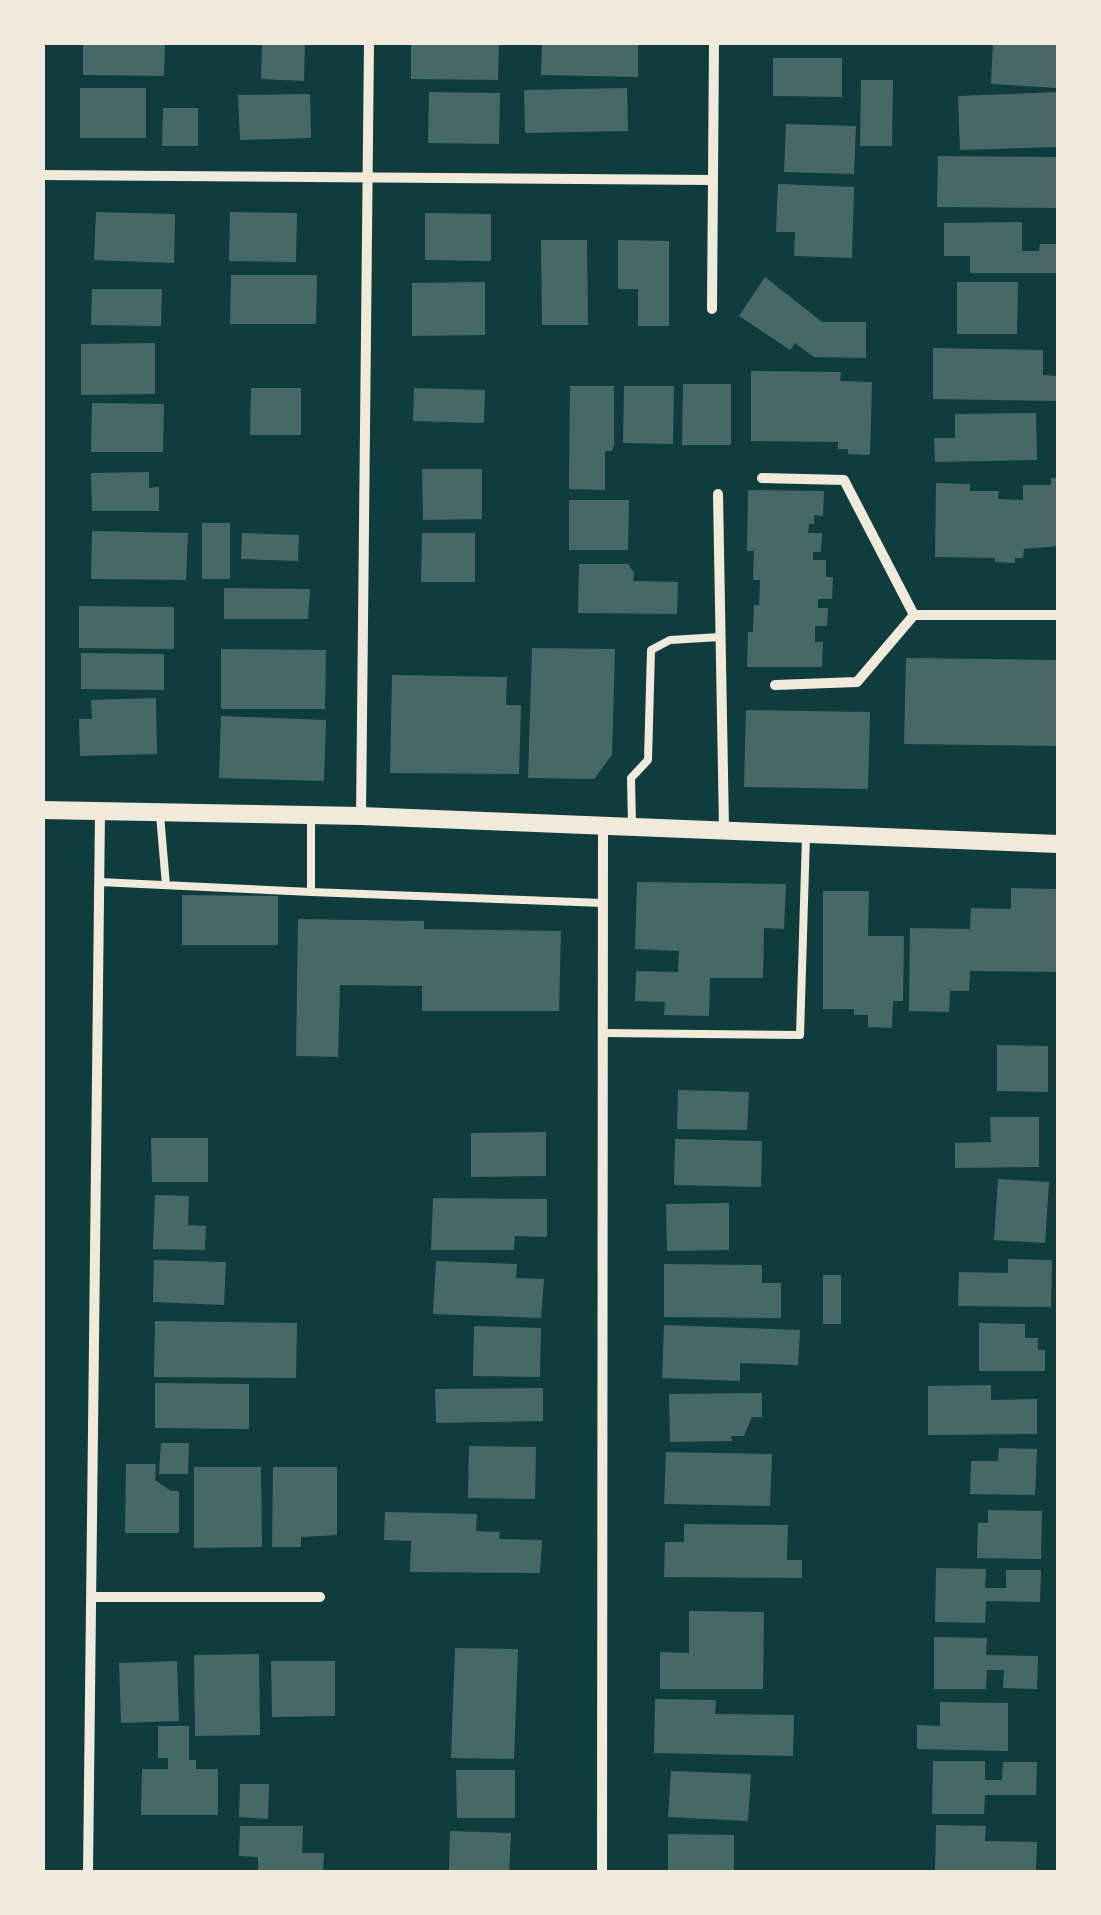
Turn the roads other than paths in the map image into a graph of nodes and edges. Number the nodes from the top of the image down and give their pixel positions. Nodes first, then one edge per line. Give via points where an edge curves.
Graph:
1 (368, 42) edge
2 (714, 42) edge
3 (42, 175) edge
4 (367, 177) junction
5 (712, 180) junction
6 (712, 308) dead end
7 (762, 478) dead end
8 (718, 494) dead end
9 (914, 615) junction
10 (1058, 615) edge
11 (720, 637) junction
12 (775, 685) dead end
13 (42, 810) edge
14 (100, 810) junction
15 (160, 812) junction
16 (311, 815) junction
17 (361, 816) junction
18 (603, 824) junction
19 (632, 825) junction
20 (724, 829) junction
21 (806, 832) junction
22 (1058, 844) edge
23 (99, 882) junction
24 (166, 885) junction
25 (311, 892) junction
26 (603, 904) junction
27 (603, 1033) junction
28 (91, 1597) junction
29 (320, 1597) dead end
30 (88, 1872) edge
31 (602, 1872) edge

1 - 4 street
2 - 5 street
3 - 4 street
4 - 5 street
4 - 17 street
5 - 6 street
7 - 9 street via 844,480
8 - 11 street
9 - 10 street
9 - 12 street via 858,682
11 - 19 lane via 670,640 650,650 648,760 631,778
11 - 20 street
13 - 14 street
14 - 15 street
14 - 23 street
15 - 16 street
15 - 24 lane
16 - 17 street
16 - 25 lane
17 - 18 street
18 - 19 street
18 - 26 street
19 - 20 street
20 - 21 street
21 - 22 street
21 - 27 lane via 800,1035
23 - 24 lane
23 - 28 street
24 - 25 lane
25 - 26 lane
26 - 27 street
27 - 31 street
28 - 29 street
28 - 30 street

